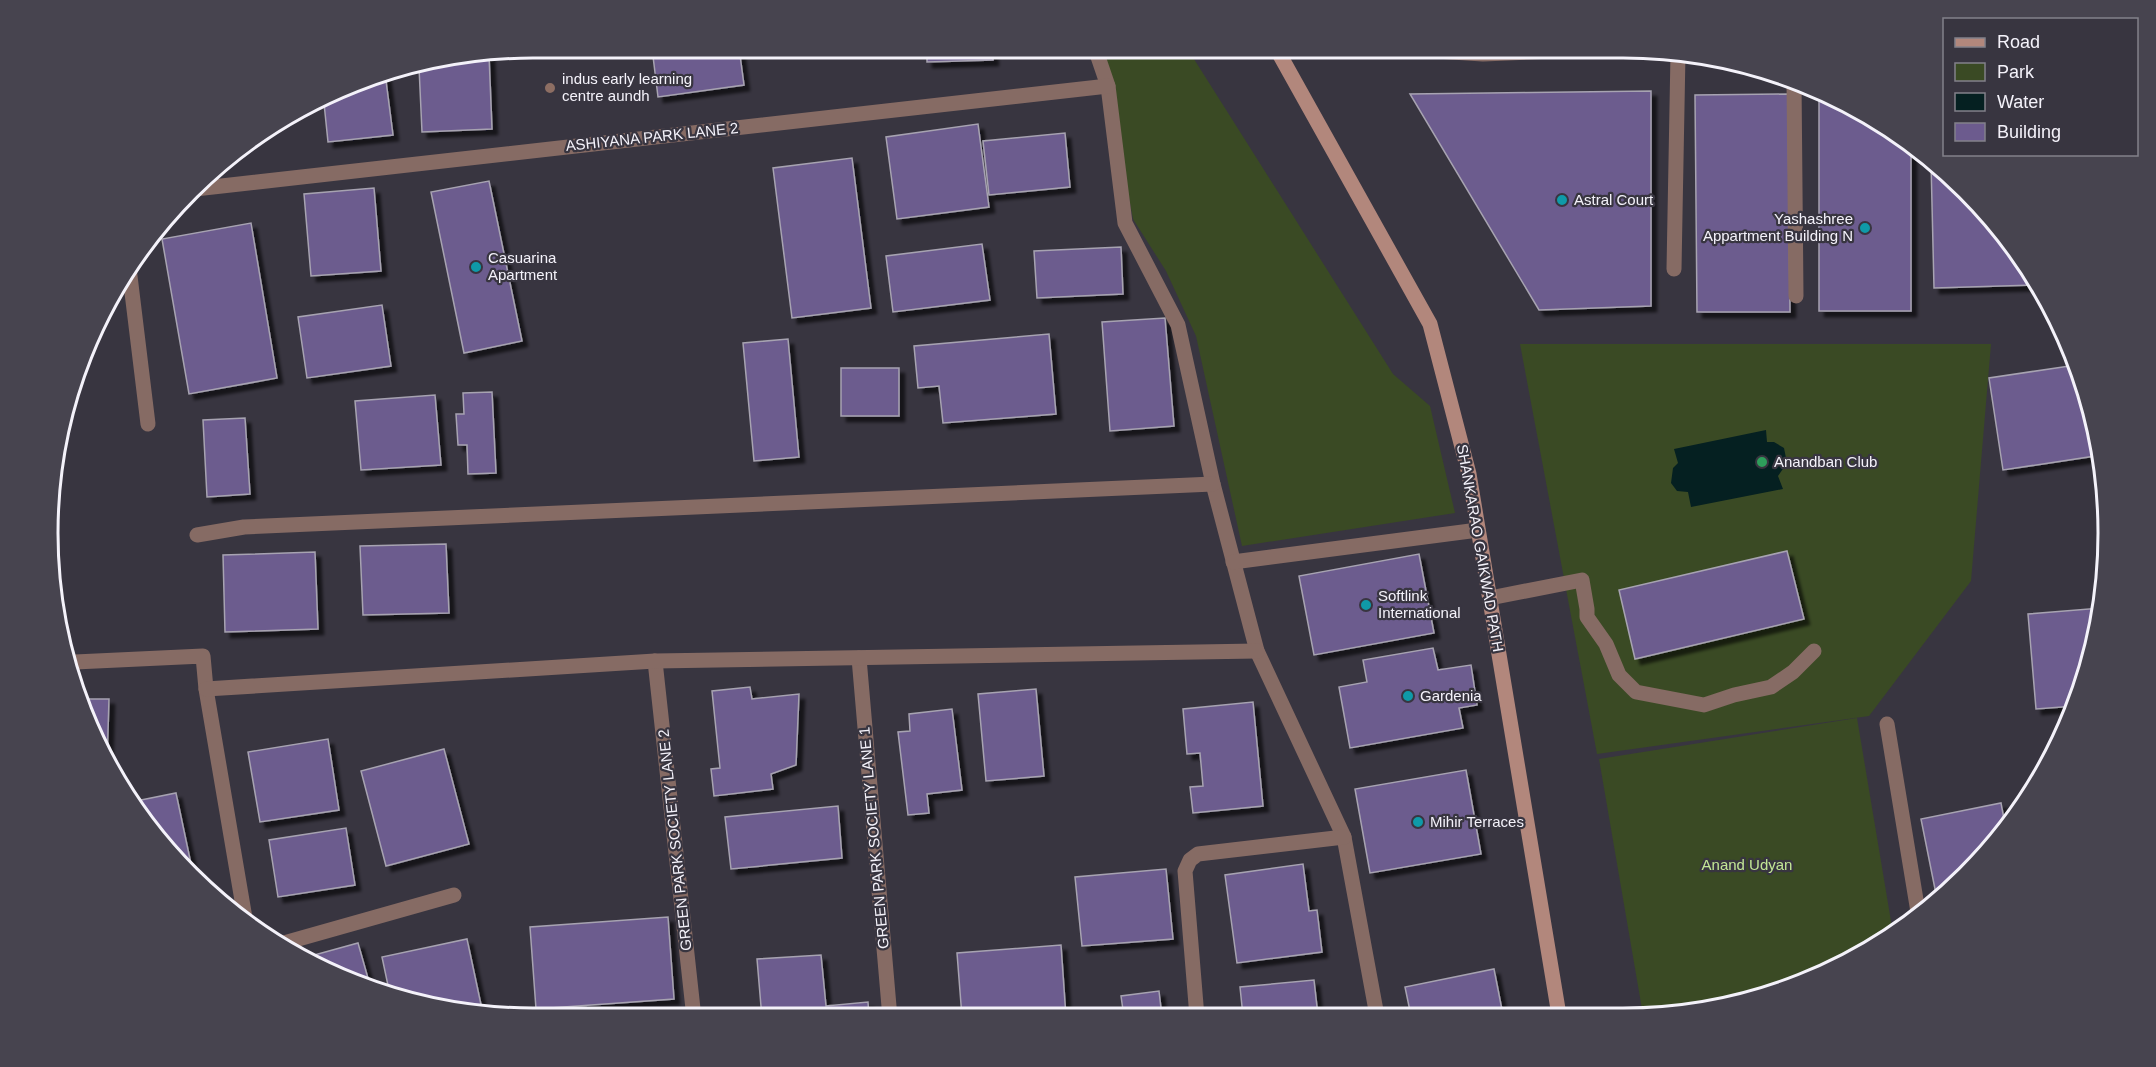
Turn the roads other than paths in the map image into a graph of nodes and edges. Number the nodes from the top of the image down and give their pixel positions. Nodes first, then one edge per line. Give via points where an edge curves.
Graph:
1 (1098, 58) edge
2 (1282, 58) edge
3 (1678, 62) edge
4 (1108, 86) junction
5 (1794, 91) edge
6 (209, 187) edge
7 (1674, 269) dead end
8 (131, 283) edge
9 (1796, 296) dead end
10 (148, 424) dead end
11 (1213, 484) junction
12 (1478, 530) junction
13 (197, 535) dead end
14 (1233, 562) junction
15 (1490, 598) junction
16 (1257, 651) junction
17 (1814, 651) dead end
18 (859, 658) junction
19 (77, 662) edge
20 (655, 662) junction
21 (206, 688) junction
22 (1887, 724) dead end
23 (1344, 837) junction
24 (454, 895) dead end
25 (1917, 906) edge
26 (244, 910) edge
27 (290, 941) edge
28 (693, 1008) edge
29 (889, 1008) edge
30 (1196, 1008) edge
31 (1376, 1008) edge
32 (1557, 1008) edge

1 - 4 street
2 - 12 street, SHANKARAO GAIKWAD PATH via 1430,324 1469,474
3 - 7 street
4 - 6 street, ASHIYANA PARK LANE 2
4 - 11 street via 1125,223 1178,325
5 - 9 street
8 - 10 street
11 - 13 street via 244,527
11 - 14 street
12 - 14 street
12 - 15 street, SHANKARAO GAIKWAD PATH
14 - 16 street
15 - 17 street via 1582,580 1587,617 1606,644 1619,675 1636,692 1704,705 1771,687
15 - 32 street, SHANKARAO GAIKWAD PATH
16 - 18 street
16 - 23 street
18 - 20 street
18 - 29 street, GREEN PARK SOCIETY LANE 1
19 - 21 street via 203,656
20 - 21 street
20 - 28 street, GREEN PARK SOCIETY LANE 2
21 - 26 street
22 - 25 street
23 - 30 street via 1198,854 1190,860 1185,871
23 - 31 street
24 - 27 street

